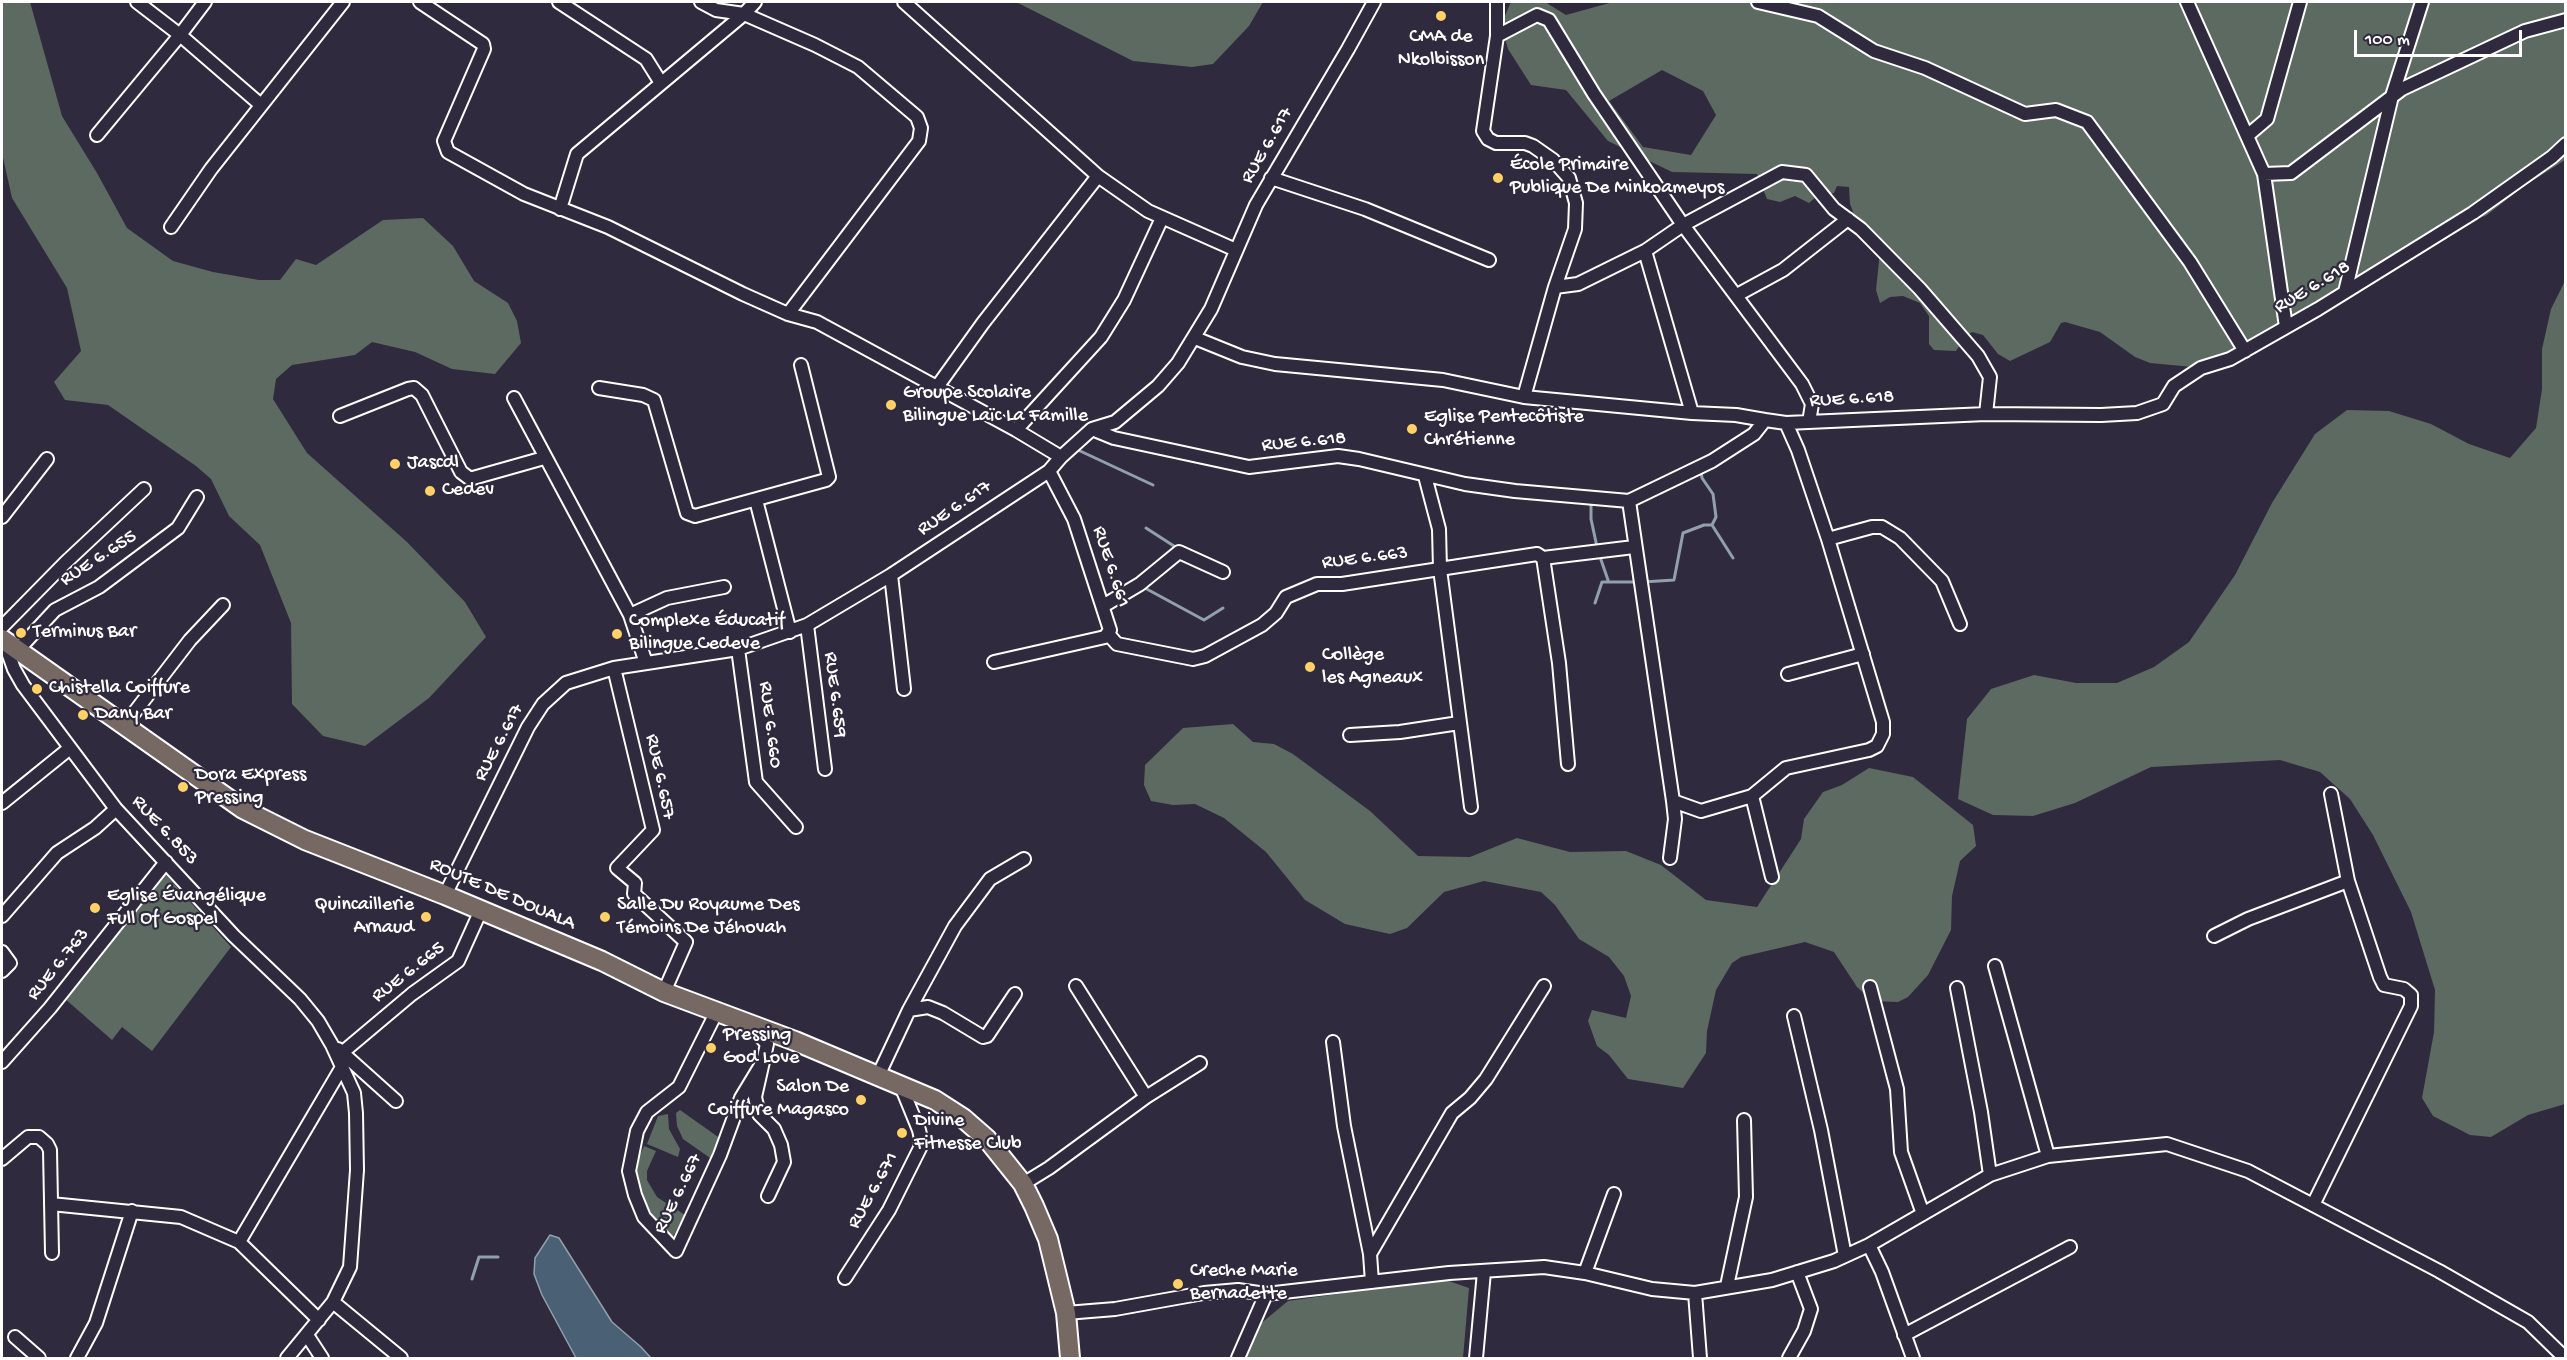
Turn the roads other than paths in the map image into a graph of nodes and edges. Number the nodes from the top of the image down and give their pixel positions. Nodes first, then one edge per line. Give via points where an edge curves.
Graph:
1 (137, 2) edge
2 (205, 2) edge
3 (343, 2) edge
4 (420, 2) edge
5 (559, 2) edge
6 (701, 2) edge
7 (755, 2) edge
8 (904, 2) edge
9 (1374, 2) edge
10 (1497, 2) edge
11 (1758, 2) edge
12 (2187, 2) edge
13 (2300, 2) edge
14 (2422, 2) edge
15 (744, 14) junction
16 (2565, 20) edge
17 (180, 35) junction
18 (1497, 36) junction
19 (661, 83) junction
20 (2392, 96) junction
21 (261, 105) junction
22 (97, 135) dead end
23 (2247, 136) junction
24 (2565, 144) edge
25 (2264, 174) junction
26 (1098, 176) junction
27 (1271, 178) junction
28 (560, 209) junction
29 (1162, 218) junction
30 (1848, 219) junction
31 (1683, 225) junction
32 (171, 227) dead end
33 (1236, 250) junction
34 (1645, 251) junction
35 (1489, 260) dead end
36 (1555, 287) junction
37 (2345, 292) junction
38 (1737, 295) junction
39 (788, 314) junction
40 (2286, 327) junction
41 (1195, 338) junction
42 (2245, 351) junction
43 (801, 365) dead end
44 (937, 387) junction
45 (599, 388) dead end
46 (1524, 397) junction
47 (514, 398) dead end
48 (1692, 413) junction
49 (1986, 414) junction
50 (340, 416) dead end
51 (1765, 420) junction
52 (1809, 422) junction
53 (1786, 423) junction
54 (1092, 429) junction
55 (1016, 430) junction
56 (1061, 457) junction
57 (544, 458) junction
58 (47, 459) dead end
59 (1049, 471) junction
60 (1425, 476) junction
61 (144, 489) dead end
62 (197, 497) dead end
63 (756, 500) junction
64 (1629, 501) junction
65 (2, 517) edge
66 (1828, 539) junction
67 (1634, 547) junction
68 (1543, 558) junction
69 (1440, 569) junction
70 (1223, 572) dead end
71 (891, 575) junction
72 (724, 587) dead end
73 (223, 605) dead end
74 (1103, 606) junction
75 (630, 615) junction
76 (1960, 624) dead end
77 (807, 626) junction
78 (790, 632) junction
79 (1109, 634) junction
80 (6, 640) edge
81 (738, 649) junction
82 (1863, 654) junction
83 (994, 662) dead end
84 (646, 663) junction
85 (614, 668) junction
86 (1788, 674) dead end
87 (904, 689) dead end
88 (1459, 723) junction
89 (124, 726) junction
90 (1350, 735) dead end
91 (70, 748) junction
92 (1568, 764) dead end
93 (825, 769) dead end
94 (2331, 794) dead end
95 (1752, 796) junction
96 (1673, 801) junction
97 (2, 803) edge
98 (1471, 807) dead end
99 (116, 809) junction
100 (796, 827) dead end
101 (1670, 858) dead end
102 (1023, 859) dead end
103 (166, 862) junction
104 (1772, 877) dead end
105 (2348, 881) junction
106 (445, 895) junction
107 (481, 910) junction
108 (2, 916) edge
109 (2214, 936) dead end
110 (2, 952) edge
111 (1995, 966) dead end
112 (2, 971) edge
113 (1076, 986) dead end
114 (1544, 986) dead end
115 (1870, 987) dead end
116 (1957, 988) dead end
117 (664, 992) junction
118 (1014, 994) dead end
119 (909, 1010) junction
120 (717, 1011) junction
121 (1794, 1016) dead end
122 (750, 1025) junction
123 (1333, 1042) dead end
124 (337, 1048) junction
125 (2, 1062) edge
126 (1200, 1063) dead end
127 (760, 1065) junction
128 (342, 1067) junction
129 (878, 1076) junction
130 (902, 1086) junction
131 (1146, 1096) junction
132 (396, 1101) dead end
133 (1744, 1120) dead end
134 (2048, 1156) junction
135 (2, 1159) edge
136 (1990, 1176) junction
137 (1023, 1184) junction
138 (1614, 1194) dead end
139 (768, 1196) dead end
140 (51, 1204) junction
141 (2313, 1205) junction
142 (132, 1210) junction
143 (1923, 1214) junction
144 (239, 1242) junction
145 (1869, 1245) junction
146 (2070, 1247) dead end
147 (52, 1253) dead end
148 (1370, 1254) junction
149 (1845, 1256) junction
150 (1484, 1272) junction
151 (1797, 1272) junction
152 (1585, 1273) junction
153 (845, 1278) dead end
154 (1372, 1282) junction
155 (1727, 1286) junction
156 (1695, 1293) junction
157 (1266, 1294) junction
158 (333, 1302) junction
159 (1066, 1313) junction
160 (319, 1320) junction
161 (307, 1335) junction
162 (1904, 1335) junction
163 (15, 1337) dead end
164 (39, 1359) edge
165 (77, 1359) edge
166 (287, 1359) edge
167 (322, 1359) edge
168 (401, 1359) edge
169 (1070, 1359) edge
170 (1238, 1359) edge
171 (1476, 1359) edge
172 (1700, 1359) edge
173 (1789, 1359) edge
174 (1914, 1359) edge
175 (2565, 1359) edge

1 - 17 street
2 - 17 street
3 - 21 street
4 - 28 street via 483,44 484,50 444,141 446,148 524,194
5 - 19 street via 646,59
6 - 15 street via 716,10
7 - 15 street
8 - 26 street
9 - 27 street, RUE 6.617
10 - 18 street
11 - 42 street via 1818,16 1874,51 1925,68 2025,114 2056,110 2087,122 2190,262
12 - 23 street
13 - 23 street via 2267,119
14 - 20 street
15 - 19 street
15 - 39 street via 858,67 917,117 921,128 919,141
16 - 20 street via 2525,31
17 - 21 street
17 - 22 street
18 - 31 street via 1537,15 1549,20
18 - 36 street via 1483,131 1496,143 1525,143 1553,160 1569,178 1576,203 1575,229
19 - 28 street via 577,154
20 - 25 street via 2291,173
20 - 37 street
21 - 32 street
23 - 25 street
24 - 37 street, RUE 6.618 via 2473,213
25 - 40 street
26 - 29 street
26 - 44 street
27 - 33 street, RUE 6.617
27 - 35 street via 1365,208
28 - 39 street via 608,227
29 - 33 street
29 - 55 street via 1108,327
30 - 31 street via 1834,209 1806,175 1782,172
30 - 38 street via 1783,270
30 - 49 street via 1920,289 1978,356 1990,377
31 - 34 street
31 - 38 street
33 - 41 street, RUE 6.617
34 - 36 street via 1578,284
34 - 48 street
36 - 46 street
37 - 40 street, RUE 6.618
38 - 52 street via 1802,384 1812,404
39 - 44 street via 817,322
40 - 42 street, RUE 6.618
41 - 46 street, RUE 6.618 via 1242,357 1275,364 1443,380
41 - 54 street, RUE 6.617 via 1158,386 1115,422
42 - 49 street, RUE 6.618 via 2201,368 2174,386 2163,404 2137,413
43 - 63 street via 829,477
44 - 55 street
45 - 63 street via 654,400 687,513 695,516
46 - 48 street, RUE 6.618
47 - 57 street
48 - 51 street, RUE 6.618
49 - 52 street, RUE 6.618
50 - 57 street via 414,388 422,395 461,472 468,478
51 - 53 street, RUE 6.618
51 - 64 street via 1754,434 1712,461
52 - 53 street, RUE 6.618
53 - 66 street
54 - 56 street, RUE 6.617
54 - 60 street, RUE 6.618 via 1114,438 1249,467 1338,456
55 - 56 street
56 - 59 street, RUE 6.617
57 - 75 street
58 - 65 street
59 - 71 street, RUE 6.617
59 - 74 street, RUE 6.661 via 1074,519
60 - 64 street, RUE 6.618 via 1515,491
60 - 69 street via 1439,529
61 - 80 street via 65,563
62 - 80 street, RUE 6.655 via 188,515 169,535 99,587
63 - 78 street
64 - 67 street
66 - 76 street via 1872,526 1882,527 1900,538 1942,581
66 - 82 street
67 - 68 street, RUE 6.663
67 - 96 street
68 - 69 street, RUE 6.663 via 1537,554
68 - 92 street via 1559,663
69 - 79 street, RUE 6.663 via 1342,584 1317,584 1286,597 1262,626 1199,657 1117,644
69 - 88 street
70 - 74 street via 1179,552 1140,585
71 - 77 street, RUE 6.617
71 - 87 street
72 - 75 street via 667,598
73 - 89 street via 190,640
74 - 79 street, RUE 6.661
75 - 84 street
77 - 78 street, RUE 6.617
77 - 93 street, RUE 6.659
78 - 81 street, RUE 6.617
79 - 83 street, RUE 6.661
80 - 89 highway, ROUTE DE DOUALA
80 - 91 street, RUE 6.853 via 23,685
81 - 84 street, RUE 6.617
81 - 100 street, RUE 6.660 via 756,782
82 - 86 street
82 - 95 street via 1883,722 1877,746 1786,768
84 - 85 street, RUE 6.617
85 - 106 street, RUE 6.617 via 566,683 543,704
85 - 117 street, RUE 6.657 via 653,830 617,868 634,883 634,894 686,942
88 - 90 street
88 - 98 street
89 - 106 highway, ROUTE DE DOUALA via 243,809 305,840
91 - 97 street
91 - 99 street, RUE 6.853
94 - 105 street
95 - 96 street via 1701,811
95 - 104 street
96 - 101 street
99 - 103 street, RUE 6.853
99 - 108 street via 57,853
102 - 119 street via 990,879 980,891 955,927
103 - 124 street, RUE 6.853 via 234,936 300,999
103 - 125 street, RUE 6.763
105 - 109 street
105 - 141 street via 2384,985 2404,989 2411,995 2411,1006
106 - 107 highway, ROUTE DE DOUALA
107 - 117 highway, ROUTE DE DOUALA
107 - 124 street, RUE 6.665 via 459,961
110 - 112 street via 10,963
111 - 134 street
113 - 131 street
114 - 148 street via 1486,1078 1452,1113
115 - 143 street via 1897,1089 1901,1152
116 - 136 street
117 - 120 highway, ROUTE DE DOUALA
118 - 119 street via 983,1037 928,1007
119 - 129 street
120 - 122 highway, ROUTE DE DOUALA
120 - 127 street, RUE 6.667 via 679,1087 647,1113 637,1131 629,1171 645,1217 676,1251 741,1098
121 - 149 street
122 - 127 street via 767,1044
122 - 129 highway, ROUTE DE DOUALA
123 - 148 street via 1344,1126
124 - 128 street, RUE 6.853
124 - 132 street
126 - 131 street
127 - 139 street via 755,1097 759,1114 774,1129 782,1145 784,1162
128 - 144 street
128 - 158 street, RUE 6.853 via 354,1093 357,1113 356,1200 350,1267
129 - 130 highway, ROUTE DE DOUALA
130 - 137 highway, ROUTE DE DOUALA via 963,1118 987,1139
130 - 153 street, RUE 6.671 via 919,1130 920,1148 889,1210
131 - 137 street
133 - 155 street via 1746,1197
134 - 136 street
134 - 141 street via 2167,1143 2248,1171
135 - 140 street via 28,1137 39,1137 47,1144
136 - 143 street
137 - 159 highway, ROUTE DE DOUALA via 1048,1239
138 - 152 street
140 - 142 street
140 - 147 street
141 - 175 street via 2528,1322
142 - 144 street via 181,1217
142 - 165 street via 96,1323
143 - 145 street
144 - 160 street
145 - 149 street
145 - 162 street
146 - 162 street
148 - 154 street
149 - 151 street
150 - 152 street via 1544,1267
150 - 154 street
150 - 171 street
151 - 155 street
151 - 173 street via 1811,1309
152 - 156 street via 1652,1289
154 - 157 street
155 - 156 street
156 - 172 street
157 - 159 street via 1238,1290 1204,1293 1115,1309
157 - 170 street
158 - 160 street, RUE 6.853
158 - 168 street
159 - 169 highway, ROUTE DE DOUALA
160 - 161 street, RUE 6.853
161 - 166 street, RUE 6.853
161 - 167 street
162 - 174 street
163 - 164 street

